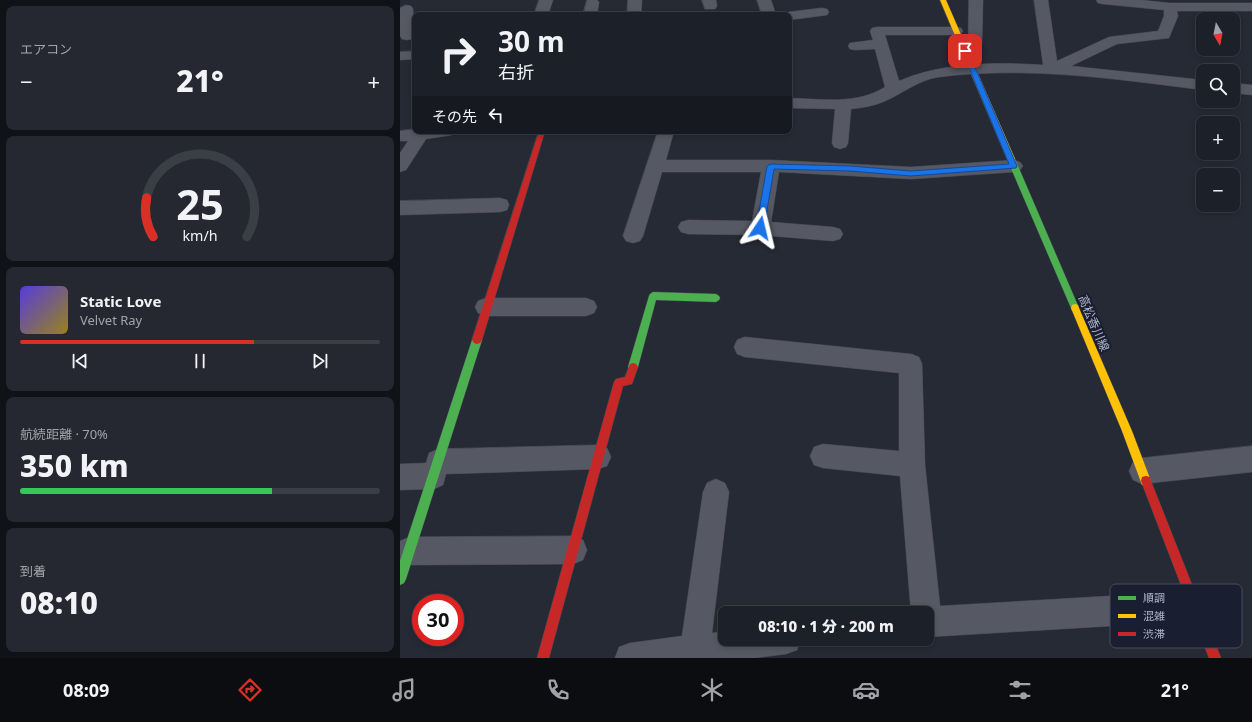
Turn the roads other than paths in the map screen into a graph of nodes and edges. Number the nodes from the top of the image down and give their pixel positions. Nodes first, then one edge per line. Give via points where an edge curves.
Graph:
1 (546, 0) edge
2 (635, 0) edge
3 (764, 0) edge
4 (944, 0) edge
5 (976, 0) edge
6 (1042, 0) edge
7 (1102, 0) edge
8 (1137, 2) edge
9 (1199, 3) edge
10 (1170, 7) junction
11 (1252, 7) edge
12 (406, 10) dead end
13 (540, 12) edge
14 (634, 12) edge
15 (768, 12) edge
16 (822, 12) dead end
17 (792, 16) edge
18 (956, 31) junction
19 (404, 37) edge
20 (881, 44) junction
21 (854, 46) dead end
22 (965, 51) junction
23 (412, 55) edge
24 (400, 56) edge
25 (972, 69) junction
26 (1051, 70) junction
27 (1196, 84) edge
28 (1240, 89) edge
29 (894, 90) junction
30 (1252, 90) edge
31 (792, 103) edge
32 (843, 104) junction
33 (421, 134) joint
34 (541, 134) edge
35 (665, 134) edge
36 (400, 136) edge
37 (840, 143) dead end
38 (400, 166) edge
39 (655, 166) junction
40 (771, 166) junction
41 (1014, 166) junction
42 (500, 205) dead end
43 (400, 208) edge
44 (688, 227) dead end
45 (760, 228) junction
46 (833, 234) dead end
47 (633, 236) dead end
48 (716, 298) dead end
49 (486, 307) junction
50 (586, 307) dead end
51 (745, 347) dead end
52 (824, 456) dead end
53 (598, 457) junction
54 (1252, 459) edge
55 (912, 465) junction
56 (436, 469) junction
57 (1142, 471) junction
58 (400, 477) edge
59 (716, 492) dead end
60 (573, 550) junction
61 (409, 551) junction
62 (400, 579) edge
63 (1186, 584) edge
64 (925, 606) edge
65 (1110, 611) edge
66 (934, 622) edge
67 (728, 646) edge
68 (1211, 648) edge
69 (695, 650) junction
70 (543, 658) edge
71 (630, 658) edge
72 (1215, 658) edge

1 - 13 street
2 - 14 street
3 - 15 street
4 - 18 main road, 高松香川線
5 - 22 street via 975,43 973,48
6 - 26 street
7 - 8 street
8 - 10 street
9 - 10 street
9 - 11 street
10 - 26 street via 1171,16 1164,35 1114,40
12 - 19 street
16 - 17 street
18 - 20 street via 877,31
18 - 22 main road, 高松香川線
20 - 21 street
20 - 29 street
22 - 25 main road, 高松香川線
23 - 24 street
25 - 26 street
25 - 29 street via 924,76
25 - 41 main road, 高松香川線
26 - 27 street
28 - 30 street
29 - 32 street via 862,103
31 - 32 street
32 - 37 street
33 - 36 street
33 - 38 street
34 - 49 main road
35 - 39 street
39 - 40 street
39 - 47 street
40 - 41 street via 911,174
40 - 45 street
41 - 57 main road, 高松香川線
42 - 43 street
44 - 45 street
45 - 46 street
48 - 53 main road via 654,296 629,381 619,382
49 - 50 street
49 - 56 main road
51 - 55 street via 911,364
52 - 55 street
53 - 56 street
53 - 60 main road
54 - 57 street
55 - 64 street
56 - 58 street
56 - 61 main road
57 - 63 main road, 高松香川線
59 - 69 street
60 - 61 street
60 - 70 main road
61 - 62 main road
65 - 66 street
67 - 69 street
68 - 72 main road, 高松香川線
69 - 71 street

